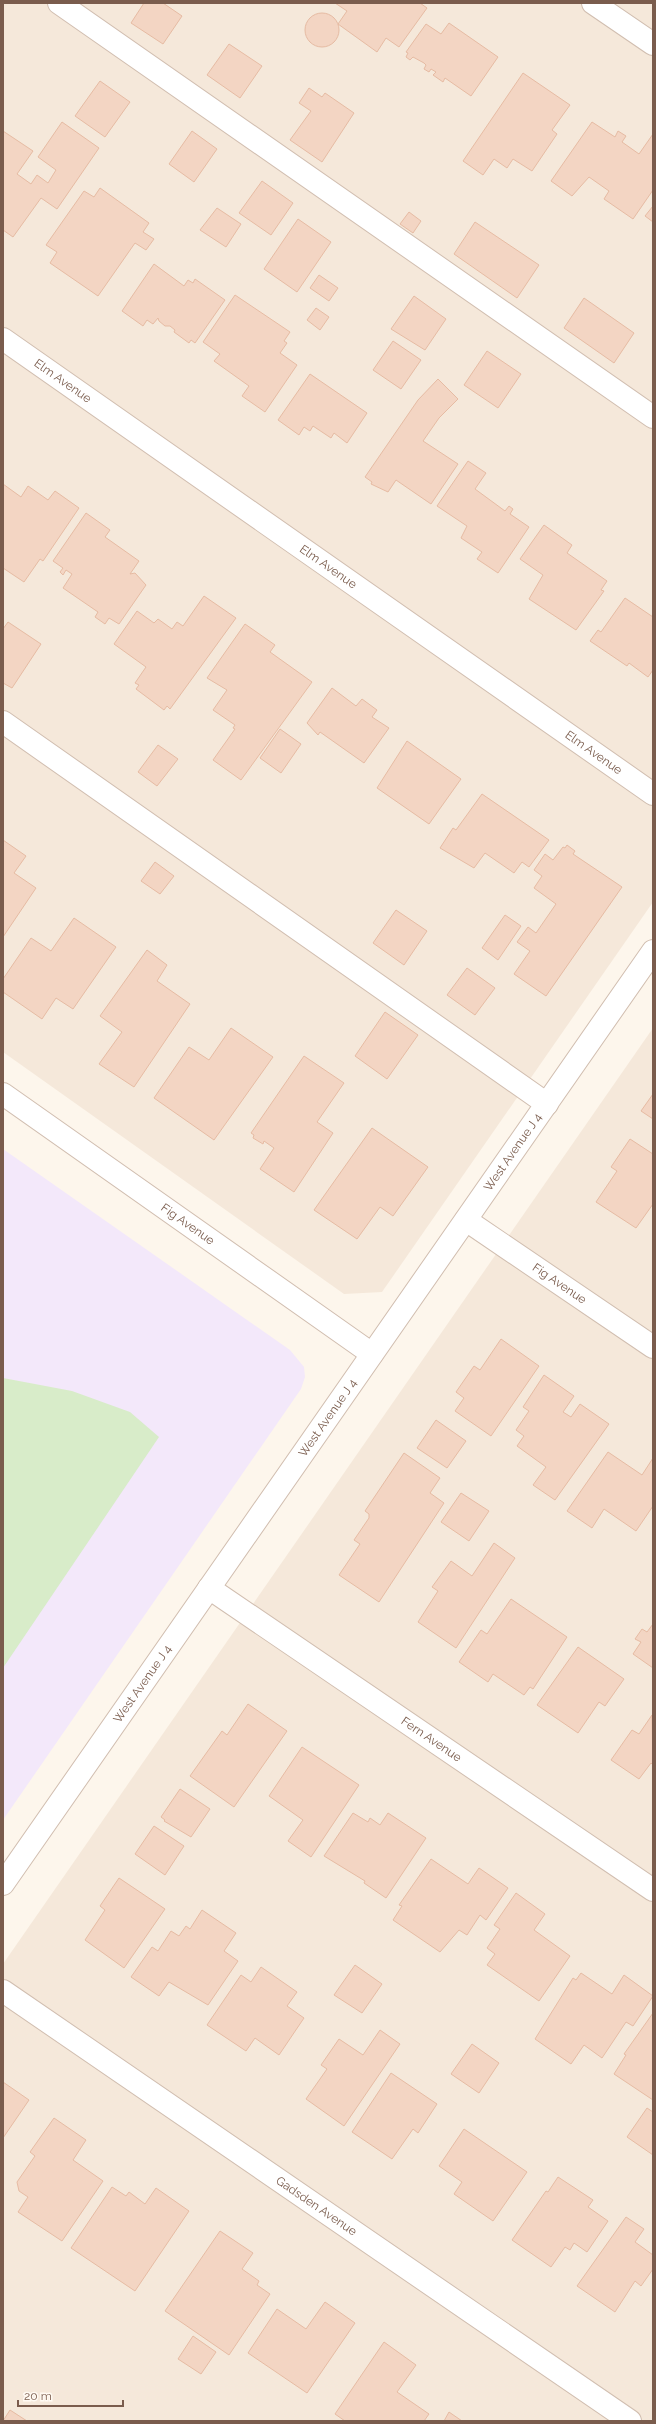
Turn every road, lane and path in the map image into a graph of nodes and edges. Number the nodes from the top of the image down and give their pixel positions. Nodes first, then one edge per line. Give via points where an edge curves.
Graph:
1 (59, 3) edge
2 (593, 3) edge
3 (653, 44) edge
4 (3, 338) edge
5 (653, 417) edge
6 (3, 722) edge
7 (653, 794) edge
8 (653, 951) edge
9 (3, 1094) edge
10 (547, 1104) junction
11 (466, 1220) junction
12 (653, 1347) edge
13 (372, 1354) junction
14 (209, 1588) junction
15 (3, 1884) edge
16 (653, 1890) edge
17 (3, 1991) edge
18 (630, 2421) edge

1 - 5 street
2 - 3 street
4 - 7 street, Elm Avenue
6 - 10 street
8 - 10 street, West Avenue J 4
9 - 13 street, Fig Avenue
10 - 11 street, West Avenue J 4
11 - 12 street, Fig Avenue
11 - 13 street, West Avenue J 4
13 - 14 street, West Avenue J 4
14 - 15 street, West Avenue J 4
14 - 16 street, Fern Avenue
17 - 18 street, Gadsden Avenue

